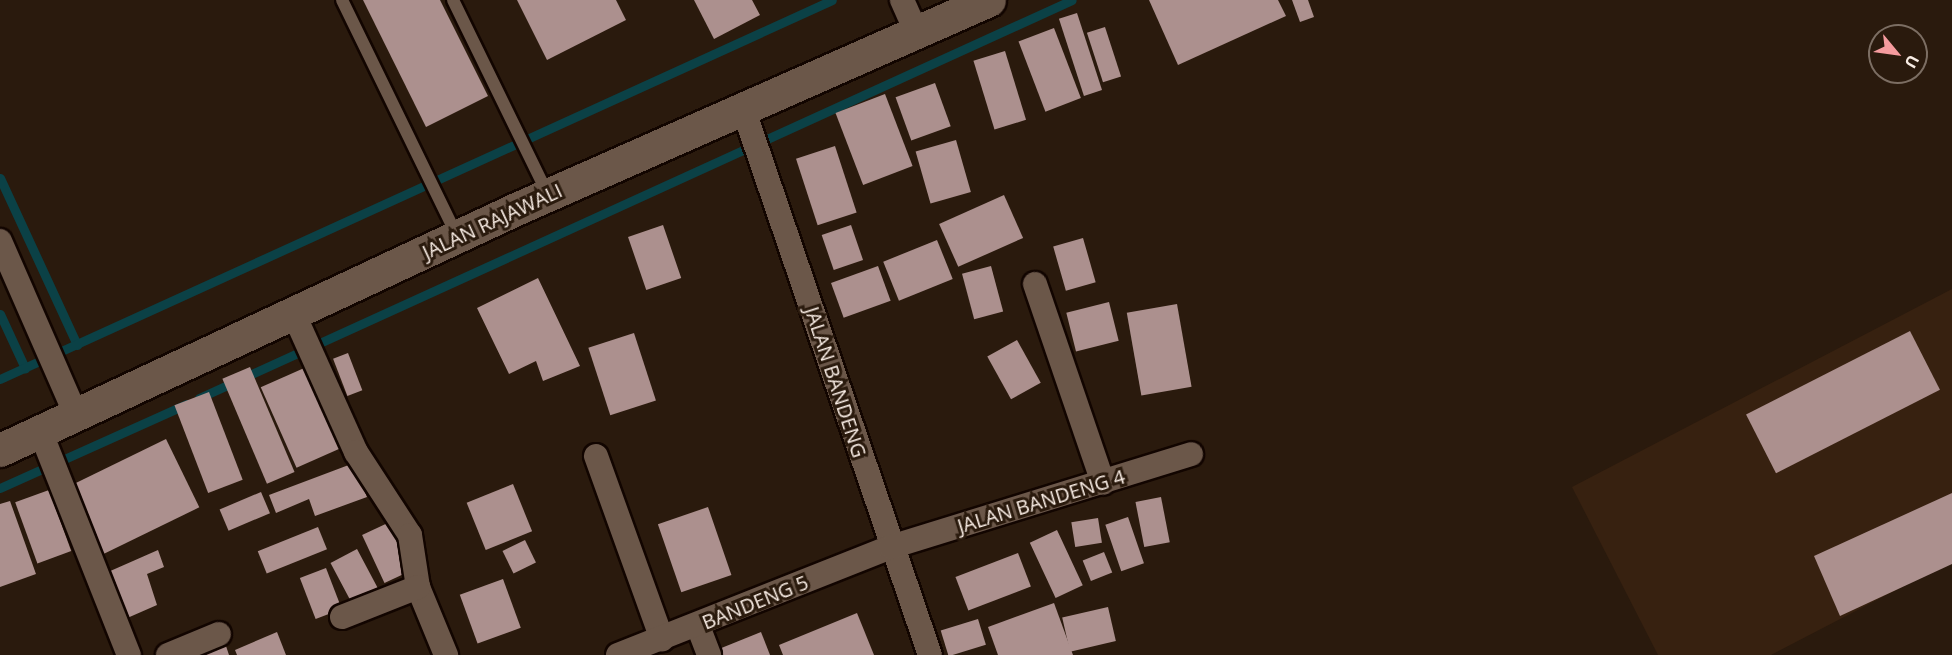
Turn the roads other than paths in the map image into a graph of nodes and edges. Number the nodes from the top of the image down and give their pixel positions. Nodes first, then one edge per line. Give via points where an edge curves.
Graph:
1 (342, 0) edge
2 (453, 0) edge
3 (902, 0) edge
4 (989, 0) edge
5 (916, 32) junction
6 (743, 108) junction
7 (548, 195) junction
8 (457, 237) junction
9 (0, 241) edge
10 (1035, 284) dead end
11 (293, 312) junction
12 (77, 417) junction
13 (41, 432) junction
14 (0, 450) edge
15 (1191, 454) dead end
16 (596, 456) dead end
17 (1103, 483) junction
18 (891, 547) junction
19 (417, 587) junction
20 (342, 617) dead end
21 (698, 626) junction
22 (219, 634) dead end
23 (662, 639) junction
24 (129, 655) edge
25 (168, 655) edge
26 (446, 655) edge
27 (618, 655) edge
28 (709, 655) edge
29 (930, 655) edge

1 - 8 lane
2 - 7 lane
3 - 5 street
4 - 5 main road, JALAN RAJAWALI
5 - 6 main road, JALAN RAJAWALI
6 - 7 main road, JALAN RAJAWALI
6 - 18 street, JALAN BANDENG
7 - 8 main road, JALAN RAJAWALI
8 - 11 main road, JALAN RAJAWALI
9 - 12 street
10 - 17 street
11 - 12 main road, JALAN RAJAWALI
11 - 19 street via 356,452 410,535
12 - 13 main road, JALAN RAJAWALI
13 - 14 main road, JALAN RAJAWALI
13 - 24 street
15 - 17 street, JALAN BANDENG 4
16 - 23 street
17 - 18 street, JALAN BANDENG 4
18 - 21 street, BANDENG 5
18 - 29 street, JALAN BANDENG
19 - 20 street
19 - 26 street
21 - 23 street, BANDENG 5
21 - 28 street
22 - 25 street
23 - 27 street, BANDENG 5

